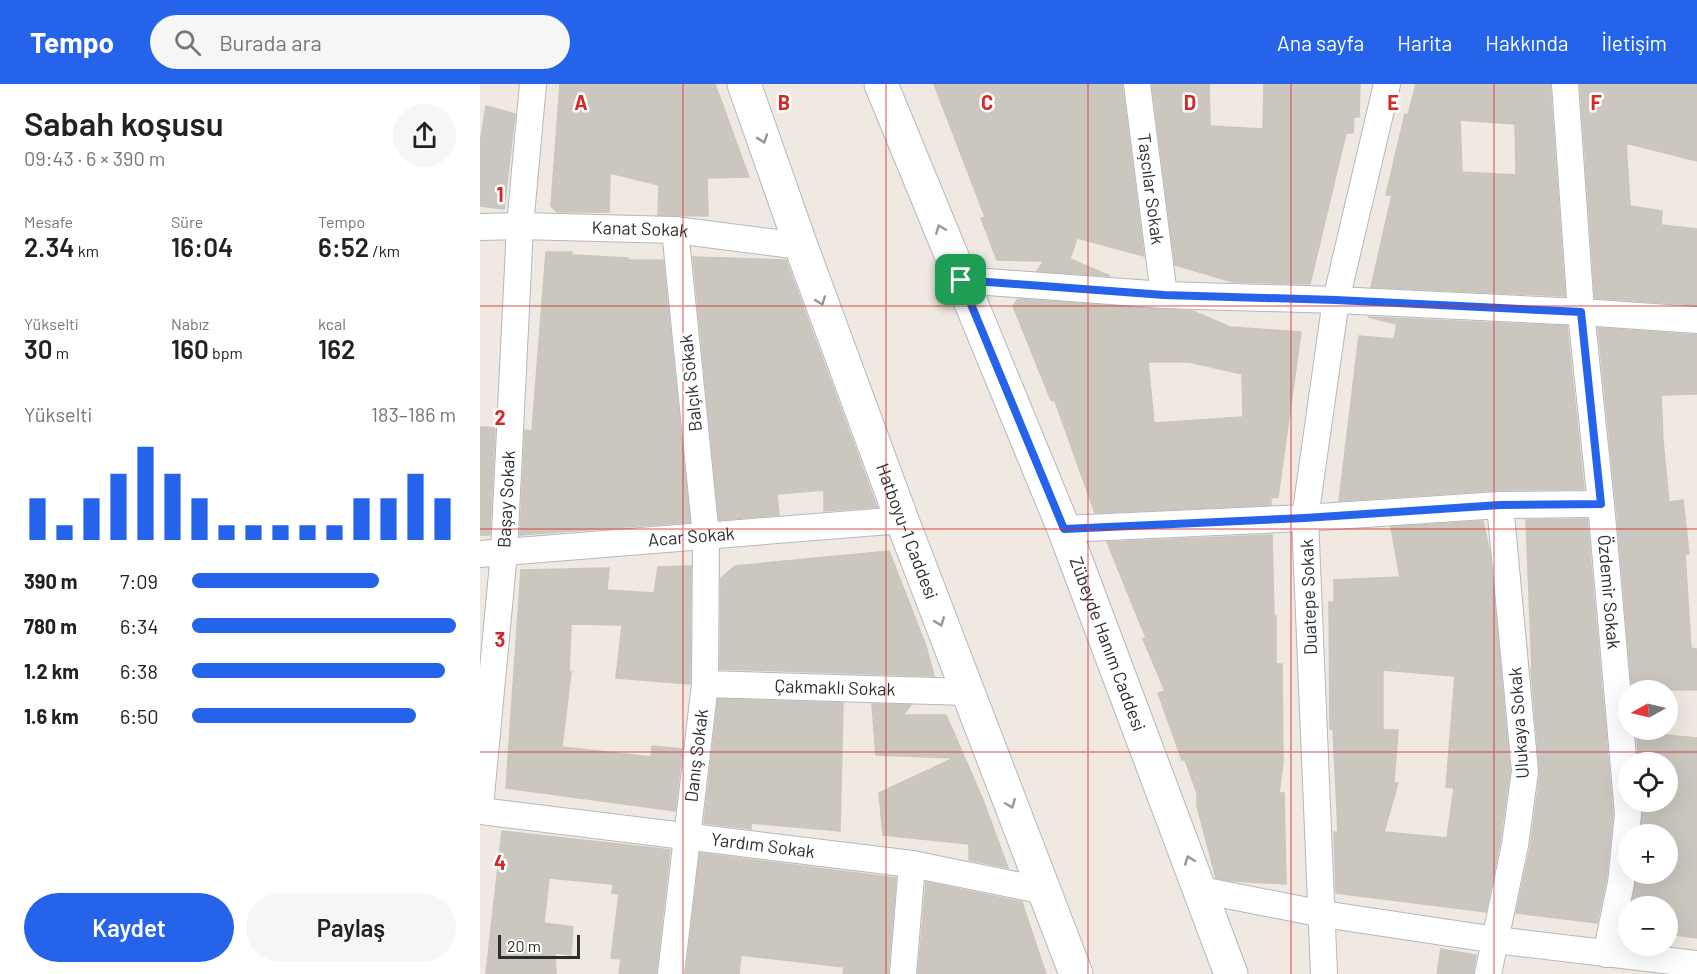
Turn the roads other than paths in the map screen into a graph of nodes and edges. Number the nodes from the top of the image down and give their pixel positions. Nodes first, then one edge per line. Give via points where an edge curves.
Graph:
1 (530, 84) edge
2 (744, 84) edge
3 (881, 84) edge
4 (1137, 84) edge
5 (1387, 84) edge
6 (1565, 84) edge
7 (480, 226) edge
8 (520, 226) junction
9 (675, 230) junction
10 (801, 246) junction
11 (961, 280) junction
12 (1164, 295) junction
13 (1336, 300) junction
14 (1581, 312) junction
15 (1697, 320) edge
16 (1601, 504) junction
17 (1500, 505) junction
18 (1305, 518) junction
19 (902, 520) junction
20 (1064, 529) junction
21 (706, 536) junction
22 (492, 553) edge
23 (705, 684) junction
24 (966, 692) junction
25 (480, 806) edge
26 (480, 811) edge
27 (687, 837) junction
28 (912, 864) junction
29 (1201, 890) junction
30 (1045, 891) junction
31 (1323, 914) junction
32 (1496, 940) junction
33 (1606, 954) junction
34 (1697, 964) edge
35 (671, 974) edge
36 (903, 974) edge
37 (1076, 974) edge
38 (1231, 974) edge
39 (1324, 974) edge
40 (1488, 974) edge

1 - 8 street, Başay Sokak
2 -> 10 main road, Hatboyu-1 Caddesi
11 -> 3 main road, Zübeyde Hanım Caddesi
4 - 12 street, Taşcılar Sokak
5 - 13 street, Duatepe Sokak
6 - 14 street, Özdemir Sokak
7 - 8 street, Kanat Sokak
8 - 9 street, Kanat Sokak
8 - 22 street, Başay Sokak
9 - 10 street, Kanat Sokak
9 - 21 street, Balçık Sokak
10 -> 19 main road, Hatboyu-1 Caddesi
11 - 12 street
11 - 20 main road, Zübeyde Hanım Caddesi
12 - 13 street
13 - 14 street
13 - 18 street, Duatepe Sokak
14 - 15 street
14 - 16 street, Özdemir Sokak
16 - 17 street
16 - 33 street, Özdemir Sokak via 1628,814 1621,883
17 - 18 street
17 - 32 street, Ulukaya Sokak via 1525,771
18 - 20 street
18 - 31 street, Duatepe Sokak
19 - 21 street, Acar Sokak
19 -> 24 main road, Hatboyu-1 Caddesi
29 -> 20 main road, Zübeyde Hanım Caddesi
21 - 22 street, Acar Sokak
21 - 23 street, Danış Sokak
22 - 25 street, Başay Sokak
23 - 24 street, Çakmaklı Sokak
23 - 27 street, Danış Sokak
24 -> 30 main road, Hatboyu-1 Caddesi
26 - 27 street, Yardım Sokak
27 - 28 street, Yardım Sokak
27 - 35 street, Danış Sokak
28 - 30 street, Yardım Sokak
28 - 36 street
29 - 31 street
29 - 38 main road, Zübeyde Hanım Caddesi
30 - 37 main road, Hatboyu-1 Caddesi
31 - 32 street
31 - 39 street, Duatepe Sokak
32 - 33 street
32 - 40 street, Ulukaya Sokak
33 - 34 street

